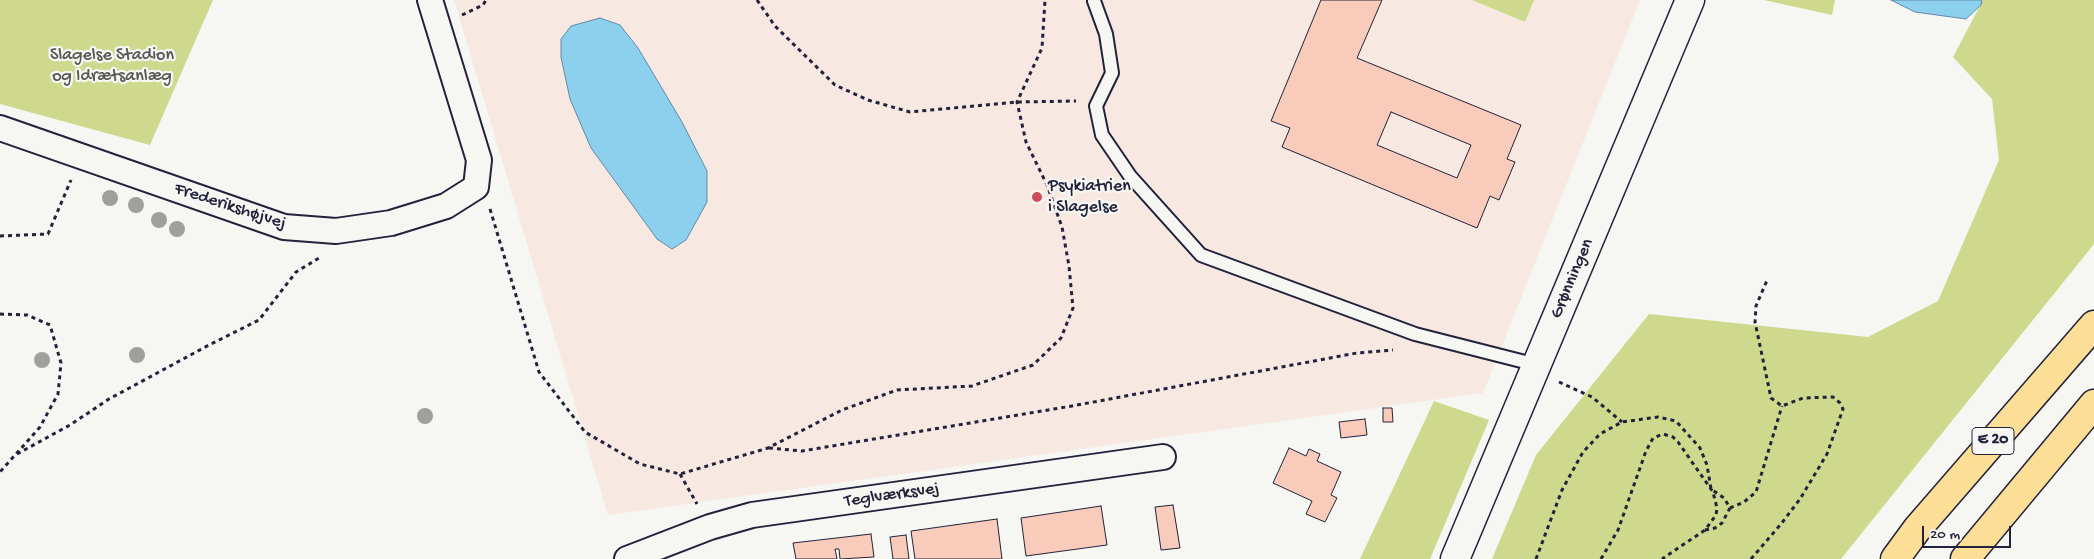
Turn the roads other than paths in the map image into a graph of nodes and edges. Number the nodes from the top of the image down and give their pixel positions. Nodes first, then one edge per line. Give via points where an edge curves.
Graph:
1 (430, 0) edge
2 (1690, 0) edge
3 (1094, 2) dead end
4 (0, 128) edge
5 (2094, 325) edge
6 (1537, 365) junction
7 (2094, 404) edge
8 (1163, 458) dead end
9 (627, 559) edge
10 (1455, 559) edge
11 (1895, 559) edge
12 (1965, 559) edge

1 - 4 street, Frederikshøjvej via 479,160 476,187 446,206 391,223 336,231 284,226
2 - 6 main road, Grønningen
3 - 6 lane via 1106,34 1112,73 1096,106 1102,135 1130,176 1201,255 1424,336
5 - 11 highway, E 20 via 1917,529
6 - 10 main road, Grønningen
7 - 12 highway
8 - 9 street, Teglværksvej via 752,515 710,527

